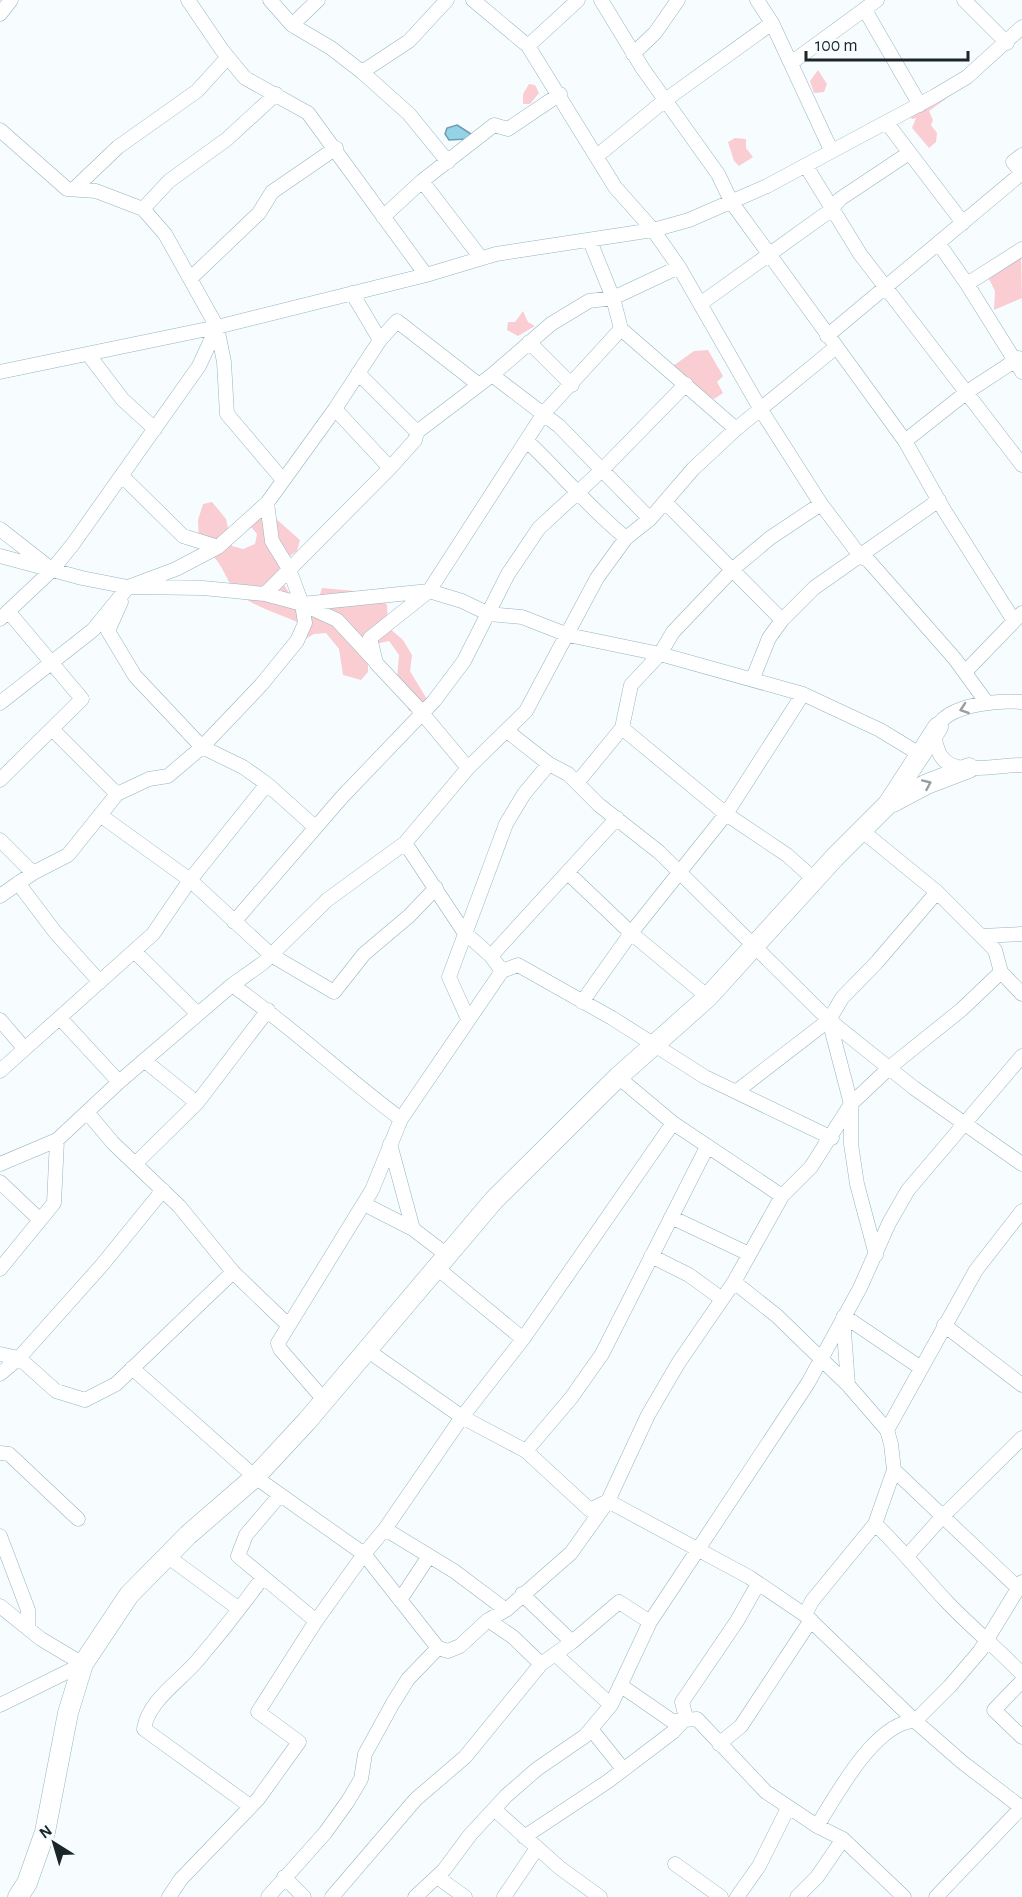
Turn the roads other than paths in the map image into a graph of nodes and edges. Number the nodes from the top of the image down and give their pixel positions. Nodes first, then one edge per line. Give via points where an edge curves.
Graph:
1 (11, 0) edge
2 (188, 0) edge
3 (270, 0) edge
4 (318, 0) edge
5 (447, 0) edge
6 (473, 0) edge
7 (578, 0) edge
8 (601, 0) edge
9 (678, 0) edge
10 (758, 0) edge
11 (877, 0) edge
12 (963, 0) edge
13 (865, 10) junction
14 (0, 14) edge
15 (772, 23) junction
16 (292, 25) junction
17 (1016, 35) edge
18 (528, 46) junction
19 (633, 54) junction
20 (228, 57) junction
21 (791, 63) junction
22 (362, 72) junction
23 (276, 94) junction
24 (560, 94) junction
25 (664, 101) junction
26 (920, 105) junction
27 (887, 123) junction
28 (0, 130) edge
29 (336, 148) junction
30 (831, 150) junction
31 (909, 153) junction
32 (1022, 155) edge
33 (597, 156) junction
34 (448, 162) junction
35 (806, 166) junction
36 (1022, 173) edge
37 (422, 181) junction
38 (74, 189) junction
39 (732, 203) junction
40 (143, 209) junction
41 (831, 210) junction
42 (383, 217) junction
43 (963, 223) junction
44 (653, 230) junction
45 (590, 241) junction
46 (939, 244) junction
47 (1022, 249) edge
48 (767, 254) junction
49 (481, 258) junction
50 (679, 267) junction
51 (426, 275) junction
52 (192, 277) junction
53 (967, 284) junction
54 (885, 289) junction
55 (352, 293) junction
56 (613, 298) junction
57 (700, 304) junction
58 (217, 327) junction
59 (621, 329) junction
60 (380, 340) junction
61 (529, 342) junction
62 (831, 342) junction
63 (88, 354) junction
64 (1019, 363) edge
65 (0, 372) edge
66 (358, 373) junction
67 (492, 375) junction
68 (478, 384) junction
69 (686, 384) junction
70 (572, 385) junction
71 (967, 392) junction
72 (335, 409) junction
73 (760, 410) junction
74 (544, 413) junction
75 (155, 429) junction
76 (736, 429) junction
77 (417, 432) junction
78 (527, 441) junction
79 (905, 441) junction
80 (1022, 465) edge
81 (390, 468) junction
82 (603, 469) junction
83 (122, 476) junction
84 (283, 480) junction
85 (576, 492) junction
86 (939, 500) junction
87 (665, 502) junction
88 (267, 503) junction
89 (821, 504) junction
90 (650, 519) junction
91 (0, 529) edge
92 (626, 538) junction
93 (218, 547) junction
94 (0, 556) edge
95 (861, 557) junction
96 (289, 569) junction
97 (734, 569) junction
98 (52, 570) junction
99 (128, 587) junction
100 (429, 591) junction
101 (265, 594) junction
102 (302, 604) junction
103 (489, 614) junction
104 (4, 615) edge
105 (1018, 617) edge
106 (782, 620) junction
107 (568, 635) junction
108 (660, 654) junction
109 (53, 663) junction
110 (965, 672) junction
111 (753, 678) junction
112 (803, 694) junction
113 (1022, 702) edge
114 (0, 703) edge
115 (987, 703) junction
116 (423, 713) junction
117 (938, 727) junction
118 (622, 728) junction
119 (52, 729) junction
120 (507, 731) junction
121 (202, 747) junction
122 (921, 755) junction
123 (549, 764) junction
124 (1022, 765) edge
125 (468, 768) junction
126 (969, 768) junction
127 (0, 780) edge
128 (577, 783) junction
129 (267, 784) junction
130 (117, 794) junction
131 (888, 804) junction
132 (726, 814) junction
133 (100, 815) junction
134 (617, 818) junction
135 (315, 827) junction
136 (861, 830) junction
137 (0, 840) edge
138 (405, 843) junction
139 (33, 873) junction
140 (567, 873) junction
141 (681, 873) junction
142 (190, 880) junction
143 (815, 880) junction
144 (18, 883) junction
145 (436, 888) junction
146 (937, 892) junction
147 (0, 896) edge
148 (234, 922) junction
149 (464, 932) junction
150 (631, 933) junction
151 (1022, 934) edge
152 (981, 936) junction
153 (753, 948) junction
154 (134, 951) junction
155 (271, 955) junction
156 (491, 956) junction
157 (502, 971) junction
158 (1001, 972) junction
159 (100, 982) junction
160 (232, 985) junction
161 (1022, 994) edge
162 (708, 998) junction
163 (582, 1002) junction
164 (268, 1010) junction
165 (198, 1014) junction
166 (60, 1018) junction
167 (468, 1019) junction
168 (0, 1020) edge
169 (829, 1020) junction
170 (653, 1046) junction
171 (24, 1048) junction
172 (1022, 1056) edge
173 (146, 1061) junction
174 (890, 1067) junction
175 (0, 1071) edge
176 (618, 1077) junction
177 (119, 1082) junction
178 (737, 1091) junction
179 (197, 1103) junction
180 (850, 1104) junction
181 (87, 1112) junction
182 (401, 1119) junction
183 (673, 1123) junction
184 (964, 1125) junction
185 (832, 1138) junction
186 (57, 1140) junction
187 (390, 1144) junction
188 (707, 1147) junction
189 (0, 1164) edge
190 (135, 1164) junction
191 (1022, 1164) edge
192 (0, 1182) edge
193 (163, 1190) junction
194 (782, 1196) junction
195 (364, 1204) junction
196 (1022, 1211) edge
197 (671, 1217) junction
198 (40, 1220) junction
199 (413, 1229) junction
200 (749, 1254) junction
201 (876, 1255) junction
202 (651, 1256) junction
203 (442, 1262) junction
204 (0, 1269) edge
205 (233, 1272) junction
206 (734, 1282) junction
207 (722, 1299) junction
208 (844, 1317) junction
209 (288, 1325) junction
210 (944, 1325) junction
211 (523, 1339) junction
212 (367, 1350) junction
213 (0, 1353) edge
214 (20, 1358) junction
215 (821, 1358) junction
216 (132, 1368) junction
217 (921, 1368) junction
218 (0, 1374) edge
219 (1022, 1385) edge
220 (848, 1386) junction
221 (325, 1401) junction
222 (462, 1417) junction
223 (887, 1430) junction
224 (1022, 1438) edge
225 (526, 1451) junction
226 (0, 1453) edge
227 (894, 1470) junction
228 (255, 1477) junction
229 (280, 1495) junction
230 (608, 1501) junction
231 (942, 1517) junction
232 (78, 1519) dead end
233 (875, 1524) junction
234 (385, 1529) junction
235 (0, 1536) edge
236 (698, 1548) junction
237 (364, 1554) junction
238 (167, 1556) junction
239 (429, 1556) junction
240 (908, 1556) junction
241 (263, 1577) junction
242 (758, 1584) junction
243 (1020, 1585) edge
244 (522, 1594) junction
245 (399, 1600) junction
246 (0, 1606) edge
247 (239, 1609) junction
248 (506, 1610) junction
249 (808, 1617) junction
250 (488, 1620) junction
251 (316, 1621) junction
252 (650, 1622) junction
253 (28, 1628) junction
254 (572, 1642) junction
255 (986, 1642) junction
256 (438, 1648) junction
257 (555, 1654) junction
258 (83, 1664) junction
259 (541, 1664) junction
260 (1022, 1674) edge
261 (1022, 1681) edge
262 (620, 1685) junction
263 (0, 1705) edge
264 (611, 1705) junction
265 (686, 1718) junction
266 (915, 1721) junction
267 (591, 1729) junction
268 (1022, 1737) edge
269 (719, 1744) junction
270 (623, 1769) junction
271 (250, 1806) junction
272 (788, 1808) junction
273 (1022, 1808) edge
274 (494, 1809) junction
275 (817, 1826) junction
276 (524, 1837) junction
277 (843, 1839) junction
278 (537, 1848) junction
279 (675, 1864) dead end
280 (437, 1876) junction
281 (284, 1877) junction
282 (717, 1896) edge
283 (18, 1897) edge
284 (169, 1897) edge
285 (268, 1897) edge
286 (304, 1897) edge
287 (332, 1897) edge
288 (415, 1897) edge
289 (465, 1897) edge
290 (504, 1897) edge
291 (600, 1897) edge
292 (737, 1897) edge
293 (797, 1897) edge
294 (904, 1897) edge
295 (936, 1897) edge

1 - 14 street
2 - 20 street
3 - 16 street
4 - 16 street
5 - 22 street via 409,41
6 - 18 street
7 - 18 street
8 - 19 street
9 - 19 street via 655,33
10 - 15 street
11 - 13 street
12 - 17 street
13 - 21 street
13 - 26 street
15 - 21 street
15 - 25 street
16 - 22 street
17 - 26 street via 967,77
18 - 24 street
19 - 25 street
20 - 23 street via 245,78
20 - 38 street via 197,91 118,147
21 - 30 street
22 - 34 street via 409,114
23 - 29 street via 308,112
23 - 40 street via 227,140 169,181
24 - 33 street
24 - 34 street via 508,129 494,125
25 - 33 street
25 - 39 street via 717,174
26 - 27 street
27 - 30 street
27 - 31 street
28 - 38 street via 67,189
29 - 42 street
29 - 52 street via 272,192 259,213
30 - 35 street
31 - 41 street via 840,199
31 - 43 street
32 - 36 street via 1013,162
33 - 44 street via 615,187
34 - 37 street
35 - 39 street
35 - 41 street
36 - 43 street
37 - 42 street
37 - 49 street
38 - 40 street via 115,196
39 - 44 street
39 - 48 street
40 - 52 street via 165,234
41 - 48 street
41 - 54 street
42 - 51 street
43 - 46 street
44 - 45 street
44 - 50 street
45 - 49 street
45 - 56 street
46 - 53 street
46 - 54 street
47 - 53 street
48 - 57 street
48 - 62 street
49 - 51 street
50 - 56 street
50 - 57 street
51 - 55 street
52 - 58 street
53 - 64 street
54 - 62 street
54 - 71 street
55 - 58 street
55 - 60 street
56 - 59 street
56 - 61 street via 589,301
57 - 73 street
58 - 63 street
58 - 75 street via 199,366
58 - 84 street via 227,414
59 - 69 street
59 - 70 street
60 - 66 street
60 - 68 street via 397,321
61 - 67 street
61 - 70 street
62 - 73 street
62 - 79 street
63 - 65 street
63 - 75 street via 123,400
64 - 71 street
66 - 72 street
66 - 77 street
67 - 68 street
67 - 74 street
68 - 77 street
69 - 76 street
69 - 82 street
70 - 74 street
71 - 79 street
71 - 80 street
72 - 81 street
72 - 84 street
73 - 76 street
73 - 89 street
74 - 78 street
74 - 82 street
75 - 83 street
76 - 87 street
77 - 81 street via 415,440
78 - 85 street via 560,471
78 - 100 street
79 - 86 street
81 - 96 street
82 - 85 street
82 - 90 street
83 - 93 street via 183,536
83 - 98 street
84 - 88 street
85 - 92 street
85 - 103 street via 539,528 508,574
86 - 95 street
86 - 105 street
87 - 90 street
87 - 97 street
88 - 93 street
88 - 96 street via 272,541
89 - 95 street
89 - 97 street via 770,538
90 - 92 street
91 - 98 street
92 - 107 street via 597,578
93 - 99 street via 176,569
94 - 98 street
95 - 106 street via 814,588
95 - 110 street via 868,560
96 - 101 street
96 - 102 street
97 - 106 street
97 - 108 street via 673,632
98 - 99 street
98 - 104 street
99 - 101 street
99 - 109 street via 93,630
99 - 121 street via 108,631 135,676
100 - 102 street
100 - 103 street
100 - 116 street via 370,638 376,663
101 - 102 street
102 - 116 street via 338,620
102 - 121 street via 305,623 297,641
103 - 107 street via 522,617
103 - 116 street via 464,661
104 - 109 street
105 - 110 street
106 - 111 street
107 - 108 street
107 - 120 street via 526,711
108 - 111 street
108 - 118 street via 631,685
109 - 114 street
109 - 119 street via 82,699
110 - 115 street
111 - 112 street
112 - 122 street via 880,730
112 - 132 street
113 - 115 street
115 -> 117 street via 955,712
116 - 125 street
116 - 135 street
117 - 122 highway
117 - 126 street via 936,739 941,756 950,765
118 - 128 street
118 - 132 street
119 - 127 street
119 - 130 street
120 - 123 street
120 - 125 street
121 - 129 street via 243,766
121 - 130 street via 168,776 149,779
122 - 131 highway
123 - 128 street
123 - 149 street via 506,824
124 - 126 street
125 - 138 street
131 -> 126 highway
128 - 134 street
129 - 135 street
129 - 142 street
130 - 133 street
131 - 136 highway
132 - 141 street
132 - 143 street via 787,855
133 - 139 street via 68,855
133 - 142 street
134 - 140 street
134 - 141 street
135 - 148 street
136 - 143 highway
136 - 146 street
137 - 139 street
138 - 145 street
138 - 155 street via 327,900
139 - 144 street
140 - 150 street
140 - 156 street
141 - 150 street
141 - 153 street
142 - 148 street
142 - 154 street via 153,934
143 - 153 highway
144 - 147 street
144 - 159 street via 54,932
145 - 149 street
145 - 155 street via 364,954 334,992
146 - 152 street
146 - 169 street via 842,998
148 - 155 street
149 - 156 street
149 - 167 street via 449,977
150 - 162 street
150 - 163 street
151 - 152 street
152 - 158 street via 995,950
153 - 162 highway
153 - 169 street
154 - 159 street
154 - 165 street
155 - 160 street
156 - 157 street
157 - 163 street via 518,965
157 - 167 street
158 - 161 street
158 - 174 street
159 - 166 street
160 - 164 street
160 - 165 street
162 - 170 highway
163 - 170 street
164 - 179 street
164 - 182 street
165 - 173 street
166 - 171 street
166 - 177 street
167 - 182 street
168 - 171 street
169 - 174 street
169 - 178 street
169 - 180 street
170 - 176 highway
170 - 178 street
171 - 175 street
172 - 184 street
173 - 177 street
173 - 179 street
174 - 180 street
174 - 184 street
176 - 183 street
176 - 203 highway via 494,1200
177 - 181 street
178 - 185 street
179 - 190 street
180 - 185 street
180 - 201 street via 857,1184
181 - 186 street
181 - 190 street
182 - 187 street
183 - 188 street
183 - 211 street
184 - 191 street
184 - 201 street via 908,1190
185 - 194 street via 811,1167
186 - 189 street
186 - 198 street via 54,1203
187 - 195 street
187 - 199 street
188 - 194 street
188 - 197 street
190 - 193 street
192 - 198 street
193 - 205 street
193 - 214 street
194 - 200 street
195 - 199 street
195 - 209 street
196 - 210 street via 976,1270
197 - 200 street
197 - 202 street
198 - 204 street
199 - 203 street
200 - 206 street
201 - 208 street
202 - 207 street via 689,1275
202 - 225 street via 602,1354 572,1398
203 - 211 street
203 - 212 highway
205 - 209 street
205 - 216 street
206 - 207 street
206 - 215 street
207 - 230 street via 648,1415
208 - 215 street
208 - 217 street
208 - 220 street
209 - 221 street via 278,1343 280,1349
210 - 217 street
210 - 219 street
211 - 222 street
212 - 221 highway
212 - 222 street
213 - 214 street
214 - 216 street via 56,1391 85,1400 116,1384
214 - 218 street
215 - 220 street
215 - 236 street via 761,1459
216 - 228 street
217 - 223 street
220 - 223 street
221 - 228 highway
222 - 225 street
222 - 234 street
223 - 227 street
224 - 231 street
225 - 230 street via 590,1510
226 - 232 street via 9,1454
227 - 231 street
227 - 233 street
228 - 229 street
228 - 238 highway
229 - 237 street
229 - 241 street via 239,1548 238,1556
230 - 236 street
230 - 244 street via 571,1553
231 - 240 street
231 - 243 street
233 - 240 street
233 - 249 street via 812,1601
234 - 237 street
234 - 239 street
235 - 253 street via 28,1610
236 - 242 street
236 - 252 street
237 - 245 street
237 - 251 street
238 - 247 street
238 - 258 highway via 129,1594
239 - 245 street
239 - 248 street
240 - 255 street
241 - 247 street
241 - 251 street
242 - 249 street
242 - 265 street via 682,1702
243 - 255 street
244 - 248 street
244 - 254 street
245 - 256 street
246 - 253 street
247 - 271 street via 197,1662 165,1693 145,1721 144,1729
248 - 250 street
249 - 266 street
249 - 269 street via 741,1726
250 - 256 street via 459,1646
250 - 259 street
251 - 271 street via 258,1712 299,1742
252 - 254 street via 619,1602
252 - 262 street
253 - 258 street
254 - 257 street
255 - 260 street
255 - 266 street
256 - 281 street via 408,1679 393,1703 365,1754 361,1779 348,1801 325,1833
257 - 259 street
257 - 264 street
258 - 263 street
258 - 283 highway via 68,1713 45,1832
259 - 287 street via 465,1757 409,1806
261 - 268 street via 994,1710
262 - 264 street
262 - 265 street via 672,1721
264 - 267 street
265 - 269 street via 696,1719
265 - 270 street
266 - 273 street
266 - 275 street via 904,1721 875,1743
267 - 270 street
267 - 274 street via 537,1768
269 - 272 street
270 - 276 street
271 - 284 street via 181,1879
272 - 275 street
272 - 292 street via 759,1866
273 - 295 street
274 - 276 street
274 - 280 street
275 - 277 street
276 - 278 street
277 - 293 street via 817,1877
277 - 294 street
278 - 290 street
278 - 291 street
279 - 282 street
280 - 288 street
280 - 289 street
281 - 285 street
281 - 286 street

